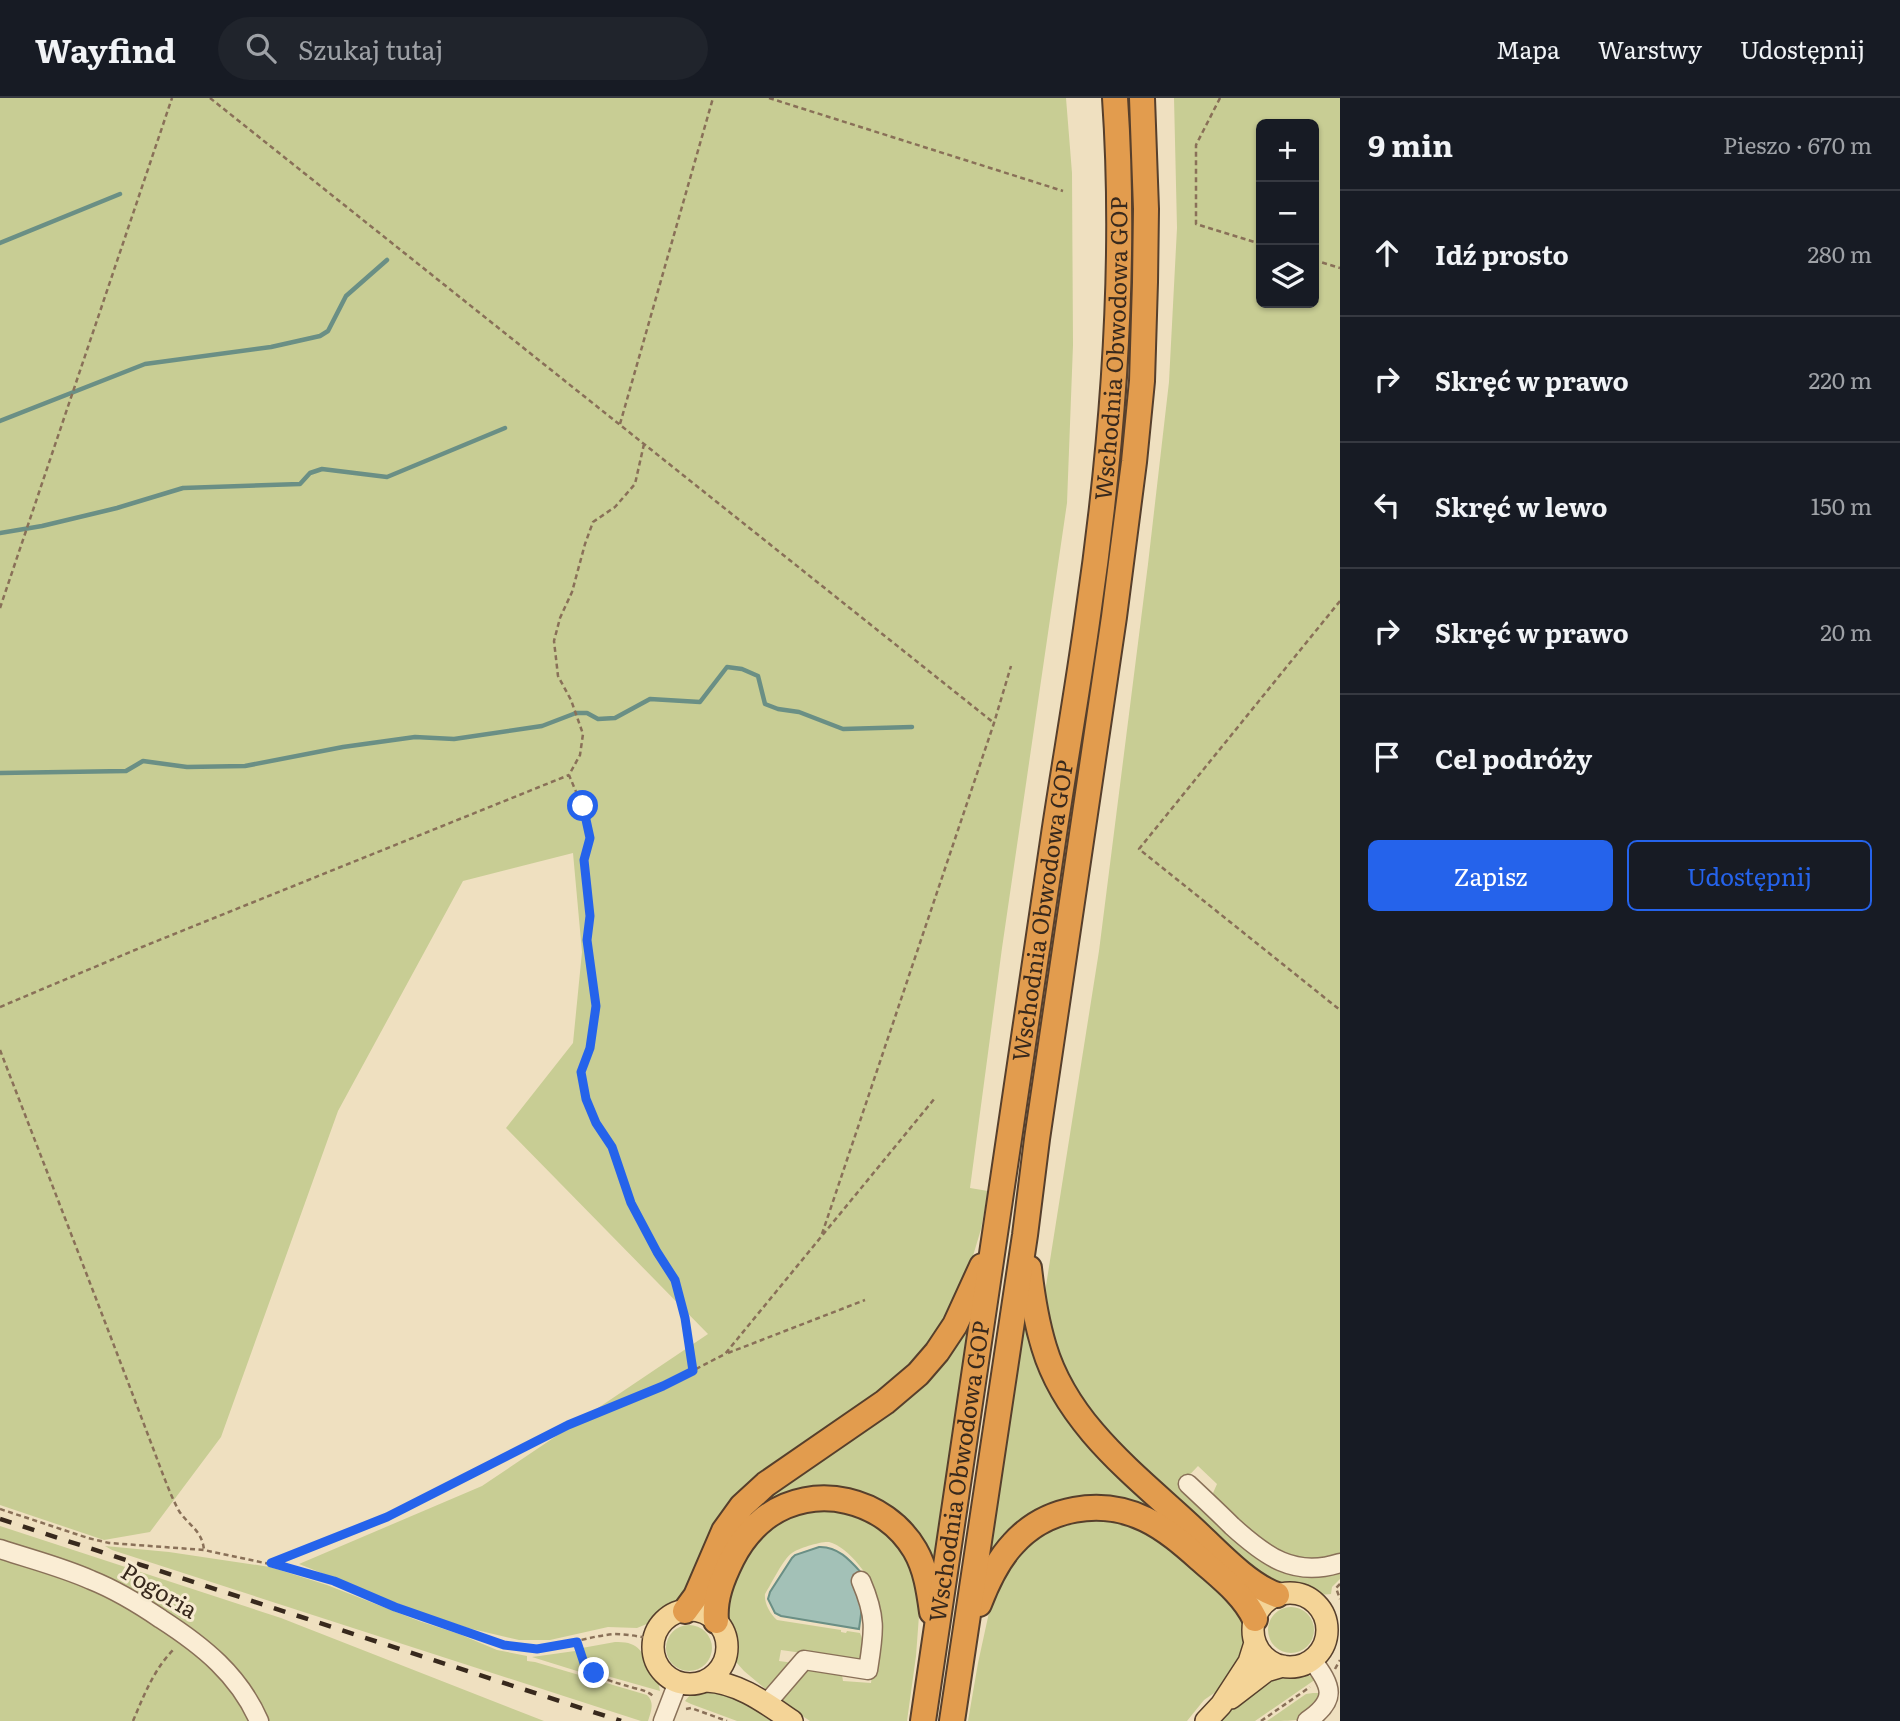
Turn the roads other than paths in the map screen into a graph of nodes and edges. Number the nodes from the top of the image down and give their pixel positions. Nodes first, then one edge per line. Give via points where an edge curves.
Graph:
1 (1115, 98) edge
2 (1142, 98) edge
3 (1026, 1235) junction
4 (995, 1236) junction
5 (1188, 1484) dead end
6 (0, 1549) edge
7 (1340, 1563) edge
8 (861, 1581) dead end
9 (1277, 1595) junction
10 (1331, 1608) edge
11 (685, 1611) junction
12 (716, 1621) junction
13 (1255, 1631) junction
14 (935, 1639) junction
15 (964, 1644) junction
16 (727, 1652) junction
17 (1312, 1660) junction
18 (1283, 1666) junction
19 (706, 1681) junction
20 (678, 1682) junction
21 (1328, 1687) edge
22 (767, 1703) junction
23 (1221, 1705) junction
24 (260, 1721) edge
25 (663, 1721) edge
26 (792, 1721) edge
27 (923, 1721) edge
28 (952, 1721) edge
29 (1206, 1721) edge
30 (1307, 1721) edge

1 - 4 highway, Wschodnia Obwodowa GOP via 1119,256 1111,426 1088,615
2 - 3 highway, Wschodnia Obwodowa GOP via 1146,209 1142,381 1128,516
3 - 9 highway via 1040,1334 1074,1409 1114,1456 1254,1584
3 - 15 highway, Wschodnia Obwodowa GOP
4 - 11 highway via 955,1325 928,1363 896,1394 749,1498 724,1531
4 - 14 highway, Wschodnia Obwodowa GOP
5 - 7 street via 1250,1542 1274,1558 1310,1568
6 - 24 street, Pogoria via 108,1588 150,1611 230,1673
8 - 22 street via 874,1624 868,1670 804,1660
9 - 10 main road via 1300,1594
9 - 13 main road via 1261,1606
10 - 17 main road via 1325,1640
11 - 12 main road via 700,1612
11 - 20 main road via 666,1619 654,1639 659,1668
12 - 14 highway via 723,1578 748,1535 784,1507 827,1498 872,1509 906,1537 929,1585
12 - 16 main road via 726,1638
13 - 15 highway via 1246,1604 1186,1547 1157,1525 1124,1511 1101,1508 1046,1519 1011,1546 990,1577
13 - 18 main road via 1261,1652
13 - 23 main road via 1249,1662
14 - 27 highway, Wschodnia Obwodowa GOP
15 - 28 highway, Wschodnia Obwodowa GOP
16 - 19 main road via 719,1671
16 - 22 main road
17 - 18 main road
17 - 21 street
18 - 23 main road via 1266,1671
19 - 20 main road
19 - 22 main road
20 - 25 street
21 - 30 street via 1323,1706
22 - 26 main road
23 - 29 main road

